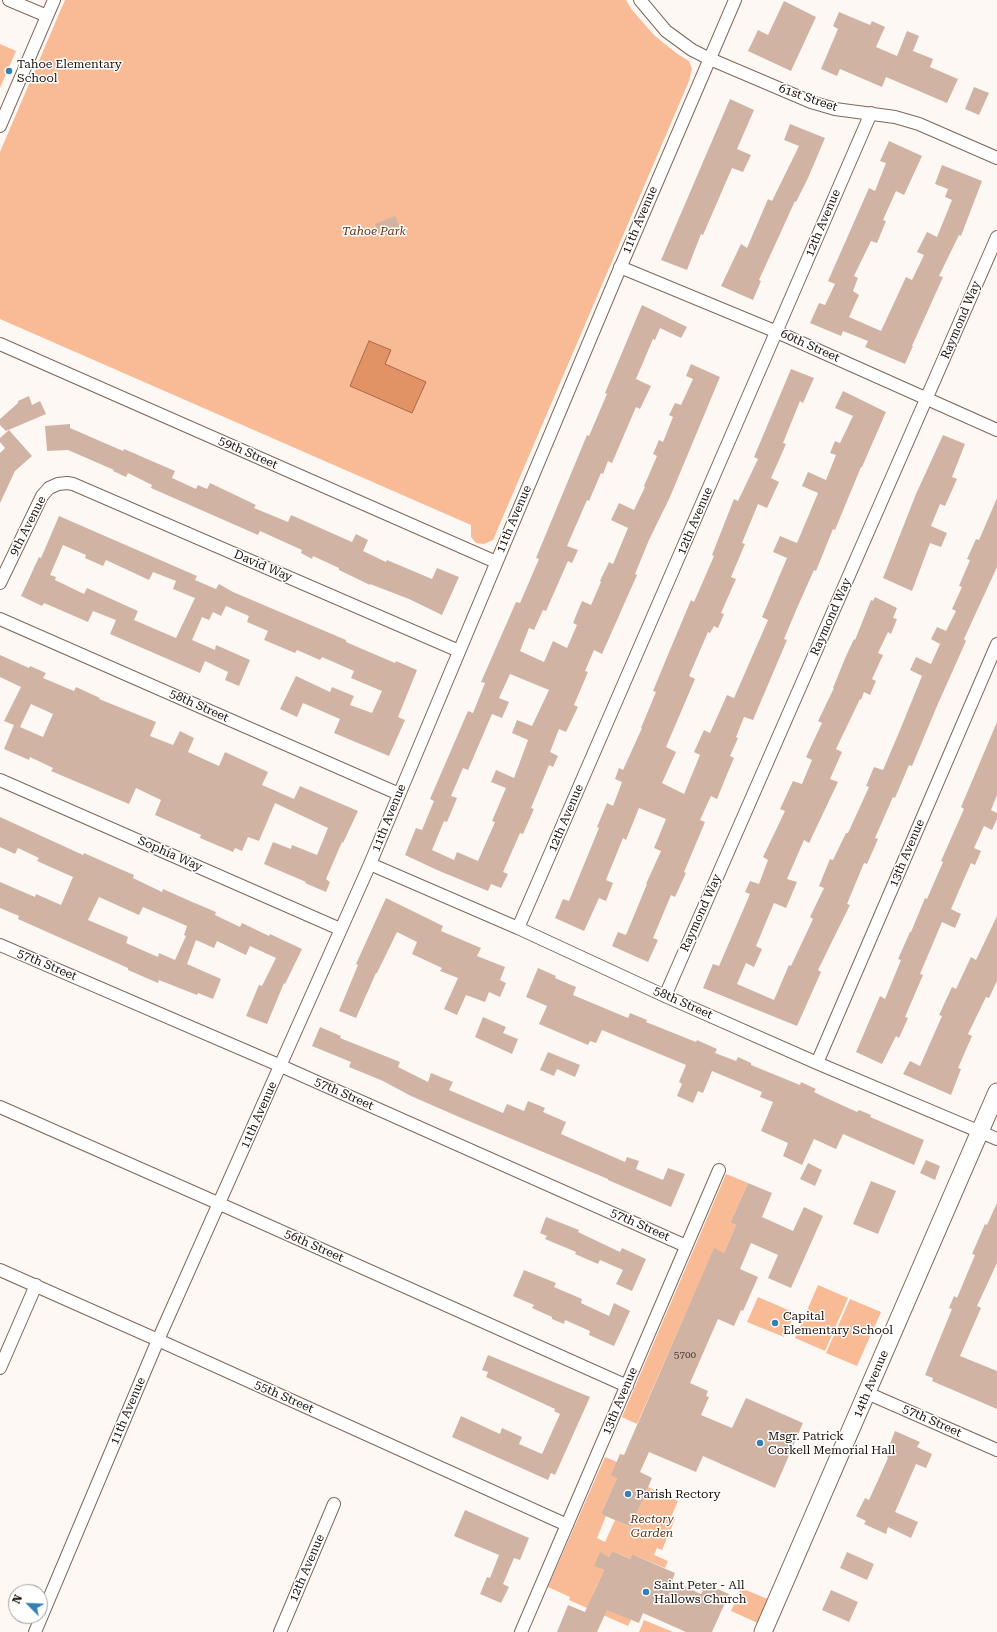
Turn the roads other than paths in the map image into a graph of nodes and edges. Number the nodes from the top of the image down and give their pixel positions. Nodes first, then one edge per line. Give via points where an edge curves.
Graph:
1 (9, 0) edge
2 (54, 0) edge
3 (640, 0) edge
4 (735, 0) edge
5 (46, 16) junction
6 (710, 59) junction
7 (871, 113) junction
8 (0, 126) edge
9 (997, 158) edge
10 (997, 237) edge
11 (620, 267) junction
12 (777, 332) junction
13 (0, 344) edge
14 (927, 399) junction
15 (997, 430) edge
16 (67, 483) joint
17 (496, 562) junction
18 (0, 583) edge
19 (0, 618) edge
20 (997, 644) edge
21 (459, 651) junction
22 (0, 780) edge
23 (398, 794) junction
24 (370, 864) junction
25 (518, 928) junction
26 (340, 929) junction
27 (0, 945) edge
28 (665, 996) junction
29 (817, 1063) junction
30 (281, 1066) junction
31 (997, 1092) edge
32 (0, 1108) edge
33 (980, 1132) junction
34 (997, 1139) edge
35 (718, 1170) dead end
36 (220, 1204) junction
37 (686, 1246) junction
38 (0, 1270) edge
39 (36, 1286) junction
40 (158, 1340) junction
41 (0, 1368) edge
42 (627, 1386) junction
43 (867, 1392) junction
44 (997, 1450) edge
45 (334, 1504) dead end
46 (567, 1525) junction
47 (35, 1632) edge
48 (280, 1632) edge
49 (521, 1632) edge
50 (763, 1632) edge

1 - 5 street
2 - 5 street
3 - 6 street, 61st Street via 666,31 692,50
4 - 6 street, 11th Avenue
5 - 8 street
6 - 7 street, 61st Street via 810,102 835,109
6 - 11 street, 11th Avenue
7 - 9 street, 61st Street via 919,124
7 - 12 street, 12th Avenue
10 - 14 street, Raymond Way
11 - 12 street, 60th Street
11 - 17 street, 11th Avenue
12 - 14 street, 60th Street
12 - 25 street, 12th Avenue
13 - 17 street, 59th Street
14 - 15 street, 60th Street
14 - 28 street, Raymond Way
16 - 18 street, 9th Avenue via 49,488 42,496
16 - 21 street, David Way
17 - 21 street, 11th Avenue
19 - 23 street, 58th Street
20 - 29 street, 13th Avenue
21 - 23 street, 11th Avenue
22 - 26 street, Sophia Way
23 - 24 street, 11th Avenue
24 - 25 street, 58th Street
24 - 26 street, 11th Avenue
25 - 28 street, 58th Street
26 - 30 street, 11th Avenue
27 - 30 street, 57th Street
28 - 29 street, 58th Street
29 - 33 street, 58th Street
30 - 36 street, 11th Avenue
30 - 37 street, 57th Street
31 - 33 street, 14th Avenue
32 - 36 street, 56th Street
33 - 34 street, 58th Street
33 - 43 street, 14th Avenue
35 - 37 street, 13th Avenue
36 - 40 street, 11th Avenue
36 - 42 street, 56th Street
37 - 42 street, 13th Avenue
38 - 39 street, 55th Street
39 - 40 street, 55th Street
39 - 41 street
40 - 46 street, 55th Street
40 - 47 street, 11th Avenue
42 - 46 street, 13th Avenue
43 - 44 street, 57th Street
43 - 50 street, 14th Avenue
45 - 48 street, 12th Avenue
46 - 49 street, 13th Avenue

